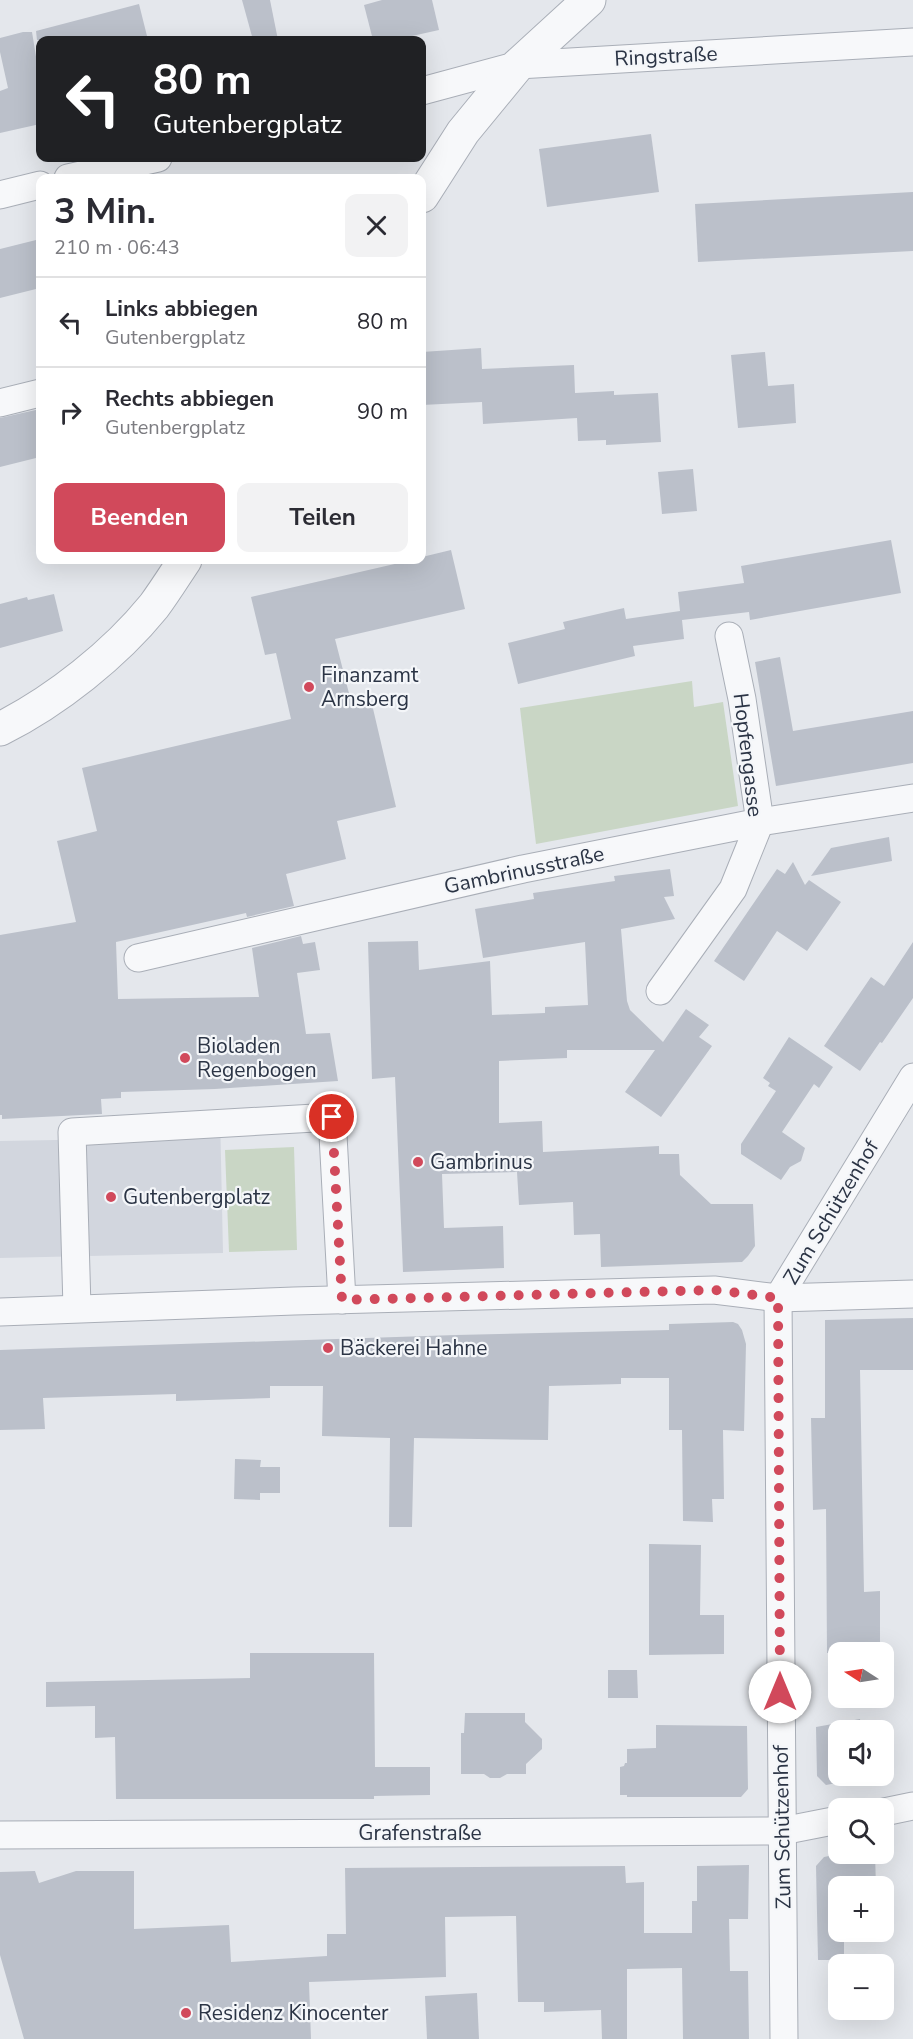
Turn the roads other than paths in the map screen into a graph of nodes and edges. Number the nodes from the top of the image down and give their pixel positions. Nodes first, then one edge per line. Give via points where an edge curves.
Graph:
1 (589, 0) edge
2 (913, 42) edge
3 (518, 65) junction
4 (426, 90) edge
5 (140, 162) edge
6 (86, 174) edge
7 (36, 186) edge
8 (426, 190) edge
9 (0, 195) edge
10 (36, 394) edge
11 (0, 403) edge
12 (182, 564) edge
13 (729, 636) dead end
14 (0, 729) edge
15 (913, 798) edge
16 (760, 822) junction
17 (138, 958) dead end
18 (660, 992) dead end
19 (913, 1077) edge
20 (913, 1294) edge
21 (778, 1298) junction
22 (342, 1300) junction
23 (77, 1308) junction
24 (0, 1312) edge
25 (913, 1806) edge
26 (894, 1810) edge
27 (828, 1822) edge
28 (782, 1832) junction
29 (0, 1835) edge
30 (784, 2039) edge

1 - 3 street
2 - 3 street, Ringstraße
3 - 4 street, Ringstraße
3 - 8 street via 464,132
5 - 6 street
7 - 9 street
10 - 11 street
12 - 14 street via 155,605 115,649 30,714
13 - 16 street, Hopfengasse
15 - 16 street, Gambrinusstraße
16 - 17 street, Gambrinusstraße via 523,869
16 - 18 street, Hopfengasse via 733,889
19 - 21 street, Zum Schützenhof
20 - 21 street
21 - 22 street via 714,1290
21 - 28 street, Zum Schützenhof
22 - 23 street
22 - 23 street via 332,1117 72,1132
23 - 24 street
25 - 26 street
27 - 28 street, Grafenstraße
28 - 29 street, Grafenstraße
28 - 30 street, Zum Schützenhof

